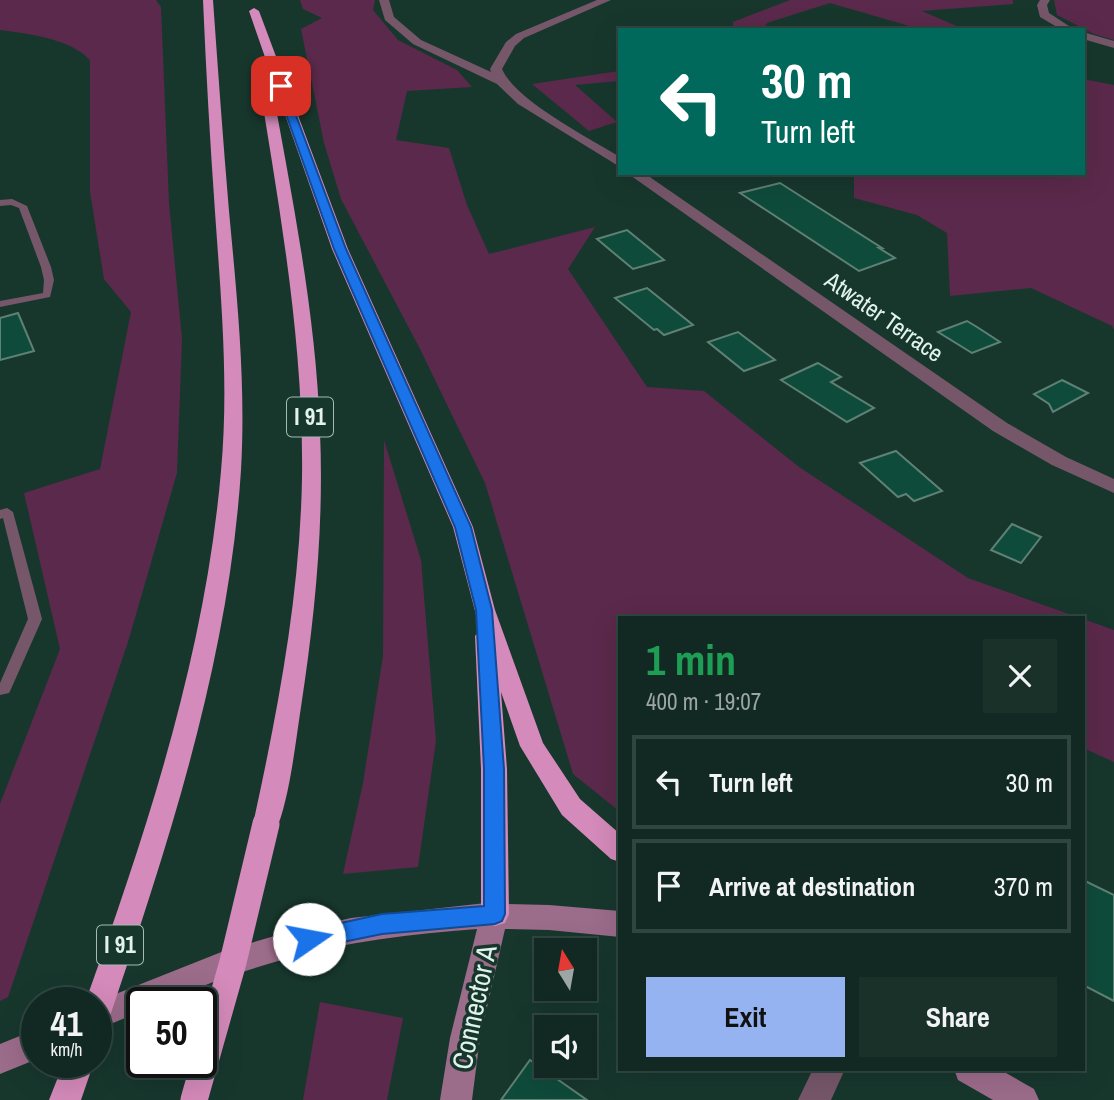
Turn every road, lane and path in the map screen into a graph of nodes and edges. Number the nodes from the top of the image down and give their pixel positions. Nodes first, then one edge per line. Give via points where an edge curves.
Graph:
1 (384, 0) edge
2 (606, 0) edge
3 (1045, 0) edge
4 (208, 4) edge
5 (253, 6) edge
6 (1067, 28) edge
7 (1085, 36) edge
8 (1114, 45) edge
9 (501, 81) junction
10 (618, 160) edge
11 (637, 175) edge
12 (0, 203) edge
13 (0, 304) edge
14 (1114, 487) edge
15 (0, 514) edge
16 (484, 610) junction
17 (0, 690) edge
18 (618, 849) edge
19 (495, 914) junction
20 (618, 924) edge
21 (106, 987) edge
22 (112, 1008) edge
23 (21, 1050) edge
24 (0, 1059) edge
25 (829, 1071) edge
26 (972, 1071) edge
27 (73, 1078) edge
28 (65, 1100) edge
29 (194, 1100) edge
30 (456, 1100) edge
31 (814, 1100) edge
32 (1023, 1100) edge

1 - 9 street via 389,18 417,42
2 - 9 street via 520,36 496,69
3 - 6 street via 1044,15
4 - 21 highway, I 91 via 232,350 231,472 205,650 144,876
5 - 16 highway via 340,249 463,527
5 - 29 highway, I 91, bridge via 310,405 308,559 300,637 266,824
7 - 8 street
9 - 10 street via 523,102
11 - 14 street, Atwater Terrace via 1000,427
12 - 13 lane via 23,206 49,280 47,295
15 - 17 lane via 7,512 35,619
16 - 18 highway via 532,746 572,807
16 - 19 highway via 494,769
19 - 20 main road
19 - 22 main road via 382,924 285,945 236,959
19 - 30 main road, Connector A via 465,1038
23 - 24 main road
25 - 31 street
26 - 32 main road
27 - 28 highway

